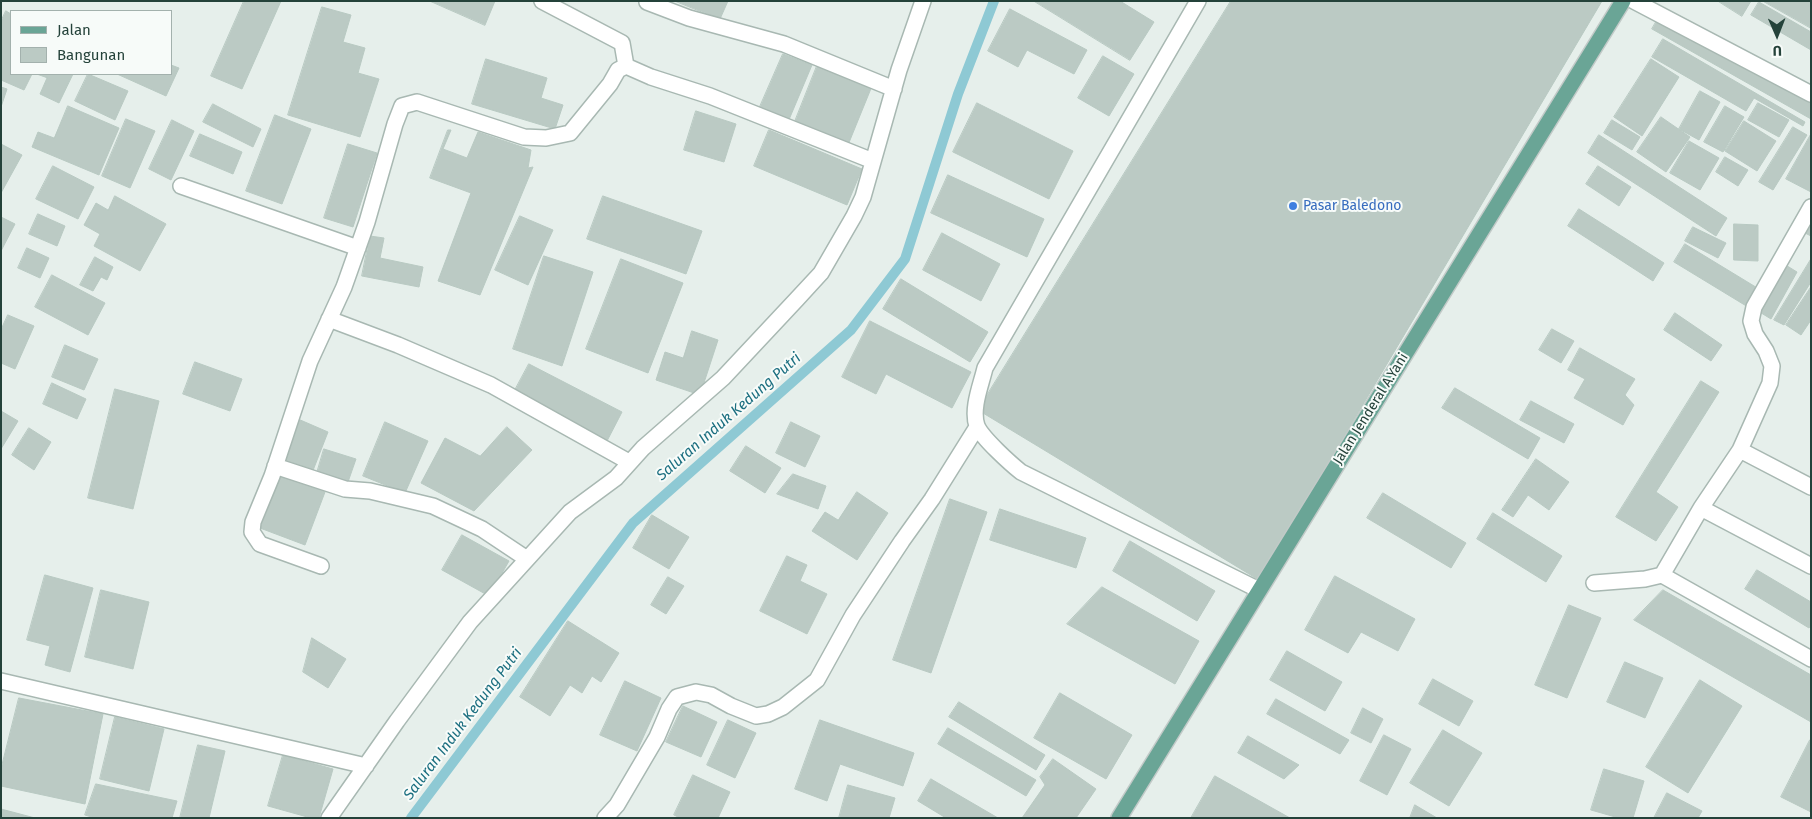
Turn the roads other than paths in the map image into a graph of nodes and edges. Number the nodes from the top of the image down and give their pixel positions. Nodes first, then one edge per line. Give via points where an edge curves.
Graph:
1 (542, 1) edge
2 (923, 1) edge
3 (1198, 1) edge
4 (1623, 1) edge
5 (1634, 1) edge
6 (646, 2) edge
7 (626, 66) junction
8 (894, 89) junction
9 (1811, 94) edge
10 (873, 161) junction
11 (181, 186) dead end
12 (1811, 207) edge
13 (358, 248) junction
14 (329, 320) junction
15 (977, 427) junction
16 (1740, 450) junction
17 (629, 462) junction
18 (275, 466) junction
19 (1811, 487) edge
20 (1701, 508) junction
21 (527, 559) junction
22 (321, 566) dead end
23 (1811, 566) edge
24 (1662, 575) junction
25 (1594, 583) dead end
26 (1259, 590) junction
27 (1811, 660) edge
28 (1, 681) edge
29 (366, 766) junction
30 (329, 818) edge
31 (605, 818) edge
32 (1119, 818) edge

1 - 7 street via 622,43
2 - 8 street
3 - 15 street via 985,368 976,408
4 - 26 main road, Jalan Jenderal A.Yani
5 - 9 street
6 - 8 street via 689,18 784,44
7 - 10 street
7 - 13 street via 618,70 570,133 546,138 524,137 417,102 402,106
8 - 10 street
10 - 17 street via 854,216 820,273 723,378
11 - 13 street
12 - 16 street via 1754,307 1751,321 1772,366 1770,383
13 - 14 street
14 - 17 street via 491,384
14 - 18 street via 310,361
15 - 26 street via 1021,472
15 - 31 street via 853,615 817,680 783,707 756,716 711,695 696,692 678,697 616,805
16 - 19 street
16 - 20 street
17 - 21 street via 616,478 570,512
18 - 21 street via 345,489 370,491 433,506 482,529
18 - 22 street via 252,532 260,544
20 - 23 street
20 - 24 street
21 - 29 street via 470,622
24 - 25 street
24 - 27 street
26 - 32 main road, Jalan Jenderal A.Yani
28 - 29 street
29 - 30 street

